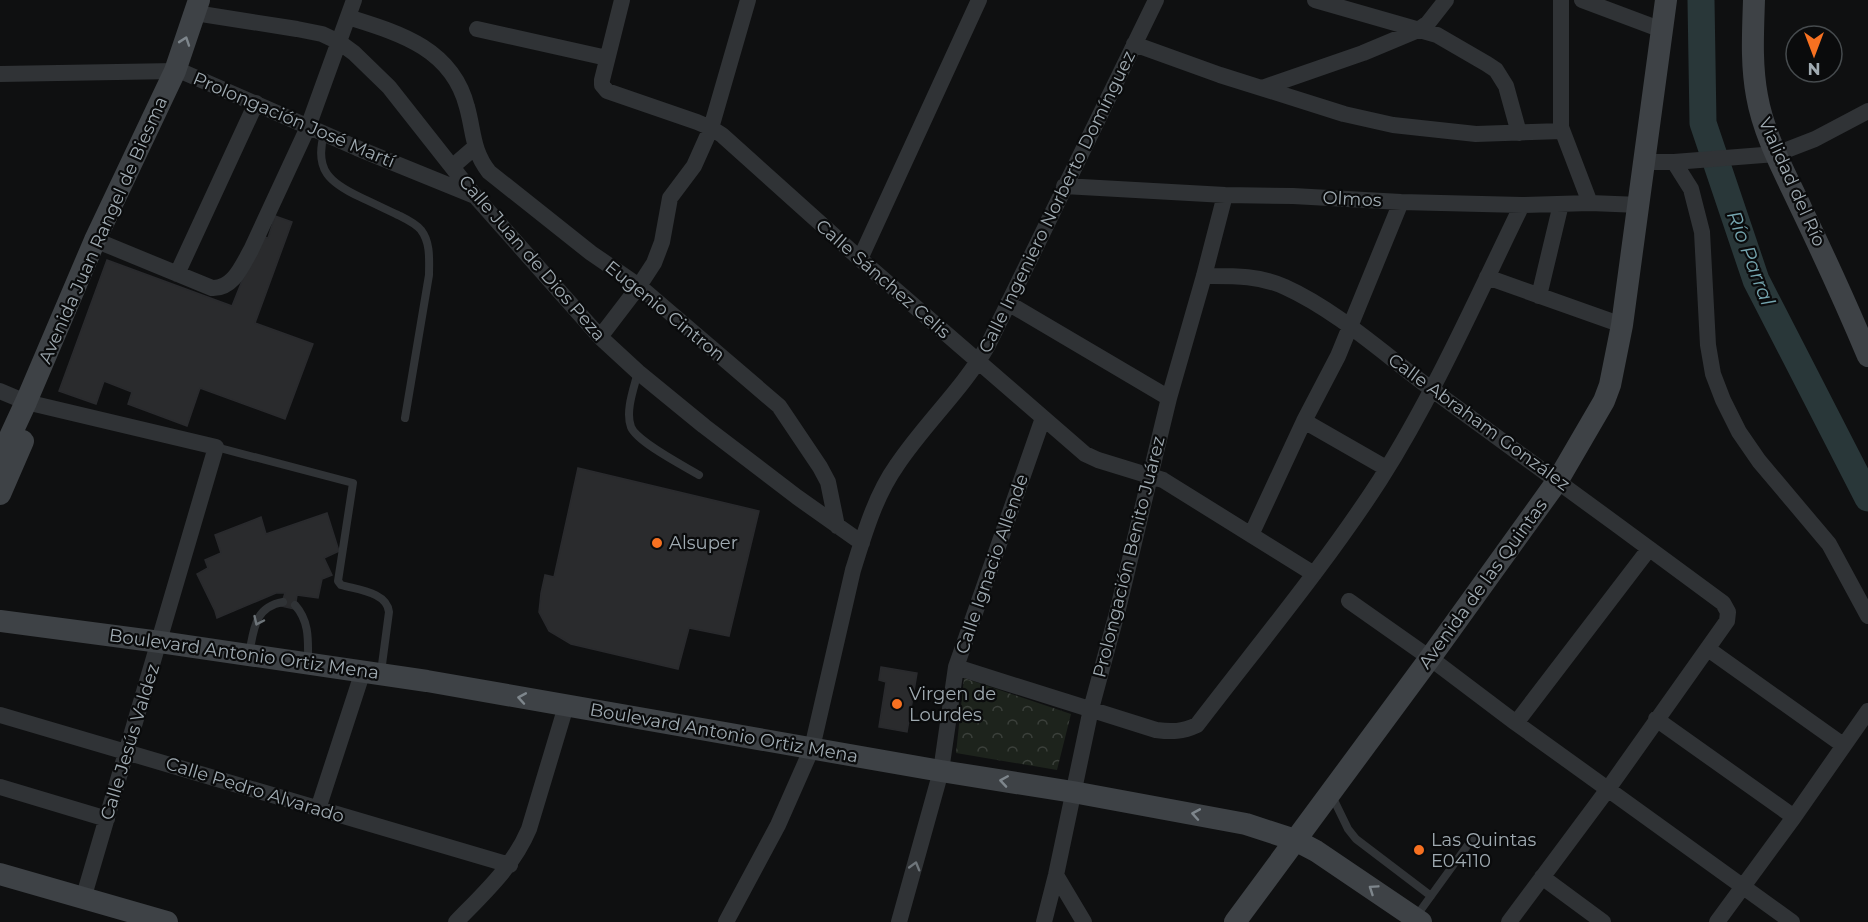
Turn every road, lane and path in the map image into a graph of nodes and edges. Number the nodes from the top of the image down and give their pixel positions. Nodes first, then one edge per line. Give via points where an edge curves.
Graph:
1 (354, 0) edge
2 (622, 0) edge
3 (748, 0) edge
4 (979, 0) edge
5 (1315, 0) edge
6 (1446, 0) edge
7 (1561, 0) edge
8 (1582, 0) edge
9 (1666, 0) edge
10 (1754, 0) edge
11 (1150, 2) edge
12 (197, 7) edge
13 (348, 17) junction
14 (477, 29) dead end
15 (1418, 30) junction
16 (1662, 30) junction
17 (339, 42) junction
18 (1134, 44) junction
19 (607, 58) junction
20 (175, 71) junction
21 (0, 74) edge
22 (1262, 88) junction
23 (256, 103) junction
24 (1868, 111) edge
25 (711, 128) junction
26 (316, 130) junction
27 (1562, 131) junction
28 (1519, 133) junction
29 (475, 147) junction
30 (1770, 155) junction
31 (1646, 162) junction
32 (1677, 162) junction
33 (452, 167) junction
34 (1065, 186) junction
35 (1225, 195) junction
36 (475, 196) junction
37 (1401, 202) junction
38 (1590, 203) junction
39 (1561, 204) junction
40 (1522, 205) junction
41 (1640, 205) junction
42 (95, 240) junction
43 (860, 259) junction
44 (177, 274) junction
45 (1204, 276) junction
46 (1487, 277) junction
47 (639, 286) junction
48 (1539, 296) junction
49 (1008, 303) junction
50 (1622, 325) junction
51 (1350, 327) junction
52 (600, 336) junction
53 (1868, 356) edge
54 (979, 362) junction
55 (638, 372) junction
56 (1432, 389) junction
57 (0, 391) edge
58 (1169, 398) junction
59 (26, 402) junction
60 (405, 418) dead end
61 (1043, 418) junction
62 (1304, 421) junction
63 (0, 426) edge
64 (216, 447) junction
65 (0, 458) edge
66 (1386, 468) junction
67 (699, 475) dead end
68 (1149, 475) junction
69 (1558, 480) junction
70 (0, 494) edge
71 (837, 526) junction
72 (1251, 535) junction
73 (862, 543) junction
74 (1649, 549) junction
75 (1314, 574) junction
76 (1349, 601) dead end
77 (283, 602) dead end
78 (296, 605) dead end
79 (1868, 616) edge
80 (3, 619) edge
81 (160, 642) junction
82 (1708, 649) junction
83 (249, 654) junction
84 (1430, 658) junction
85 (308, 663) junction
86 (956, 667) junction
87 (372, 672) junction
88 (566, 706) junction
89 (1090, 709) junction
90 (1868, 711) edge
91 (0, 715) edge
92 (1656, 719) junction
93 (1516, 723) junction
94 (1843, 745) junction
95 (812, 748) junction
96 (128, 752) junction
97 (941, 771) junction
98 (0, 787) edge
99 (1608, 789) junction
100 (1072, 792) junction
101 (1331, 792) junction
102 (318, 809) junction
103 (1794, 817) junction
104 (107, 819) junction
105 (1474, 835) dead end
106 (1295, 840) junction
107 (510, 865) junction
108 (0, 874) edge
109 (1056, 875) junction
110 (1542, 877) junction
111 (1743, 886) junction
112 (1431, 896) junction
113 (83, 899) junction
114 (1418, 920) edge
115 (167, 922) edge
116 (456, 922) edge
117 (726, 922) edge
118 (899, 922) edge
119 (1044, 922) edge
120 (1084, 922) edge
121 (1235, 922) edge
122 (1509, 922) edge
123 (1603, 922) edge
124 (1717, 922) edge
125 (1792, 922) edge

1 - 13 street
2 - 19 street
3 - 25 street
4 - 43 street
5 - 15 street
6 - 15 street
7 - 27 street
8 - 16 street
9 - 16 main road, Avenida de las Quintas
10 - 30 main road, Vialidad del Río via 1752,40 1757,96
11 - 18 street, Calle Ingeniero Norberto Domínguez
12 - 17 street, Calle Juan de Dios Peza via 322,34
20 -> 12 main road, Avenida Juan Rangel de Biesma
13 - 17 street
13 - 29 street, Eugenio Cintron via 413,40 441,60 458,82
14 - 19 street
15 - 22 street
15 - 28 street via 1437,35 1496,70 1506,86
16 - 31 main road, Avenida de las Quintas
17 - 26 street
17 - 33 street, Calle Juan de Dios Peza via 389,87
18 - 22 street
18 - 34 street, Calle Ingeniero Norberto Domínguez
19 - 25 street, Calle Sánchez Celis via 602,85 607,92
20 - 21 street, Prolongación José Martí
20 - 23 street, Prolongación José Martí
20 - 42 main road, Avenida Juan Rangel de Biesma
22 - 28 street via 1393,125 1455,132
23 - 26 street, Prolongación José Martí
23 - 44 street
24 - 30 street via 1815,139
25 - 43 street, Calle Sánchez Celis
25 - 47 street via 694,166 670,198 658,254
26 - 36 street, Prolongación José Martí
26 - 44 street via 232,280 215,289
26 - 60 lane via 322,165 333,182 410,222 426,242 429,275
27 - 28 street
27 - 38 street
29 - 33 street
29 - 47 street, Eugenio Cintron via 489,172
30 - 32 street
30 - 53 main road, Vialidad del Río via 1845,301
31 - 32 street
31 - 41 main road, Avenida de las Quintas
32 - 79 street via 1691,189 1702,232 1708,345 1723,400 1759,461 1829,544
33 - 36 street, Calle Juan de Dios Peza
34 - 35 street, Olmos
34 - 49 street, Calle Ingeniero Norberto Domínguez
35 - 37 street, Olmos
35 - 45 street, Prolongación Benito Juárez
36 - 52 street, Calle Juan de Dios Peza
37 - 40 street, Olmos
37 - 51 street
38 - 39 street, Olmos
38 - 41 street, Olmos
39 - 40 street, Olmos
39 - 48 street
40 - 46 street
41 - 50 main road, Avenida de las Quintas
42 - 44 street
42 - 59 main road, Avenida Juan Rangel de Biesma
43 - 54 street, Calle Sánchez Celis
45 - 51 street, Calle Abraham González via 1245,277 1284,286
45 - 58 street, Prolongación Benito Juárez
46 - 48 street
46 - 56 street
47 - 52 street
47 - 71 street, Eugenio Cintron via 778,406 828,482
48 - 50 street
49 - 54 street, Calle Ingeniero Norberto Domínguez
49 - 58 street
50 - 69 main road, Avenida de las Quintas via 1604,401
51 - 56 street, Calle Abraham González
51 - 62 street
52 - 55 street, Calle Juan de Dios Peza
54 - 61 street, Calle Sánchez Celis
54 - 73 street, Calle Ingeniero Norberto Domínguez via 887,479
55 - 67 lane via 629,415 631,428 639,439
55 - 71 street, Calle Juan de Dios Peza
56 - 66 street
56 - 69 street, Calle Abraham González
57 - 59 street
58 - 68 street, Prolongación Benito Juárez
59 - 63 main road via 11,409
59 - 64 street
59 - 65 main road, Avenida Juan Rangel de Biesma
59 - 70 main road via 27,432
61 - 68 street, Calle Sánchez Celis via 1085,454
61 - 86 street, Calle Ignacio Allende
62 - 66 street
62 - 72 street
64 - 81 street, Calle Jesús Valdez
64 - 87 lane via 353,483 338,580 341,585 382,597 388,605
66 - 75 street
68 - 72 street, Calle Sánchez Celis via 1179,489
68 - 89 street, Prolongación Benito Juárez
69 - 74 street, Calle Abraham González
69 - 84 main road, Avenida de las Quintas
71 - 73 street, Calle Juan de Dios Peza
72 - 75 street, Calle Sánchez Celis
73 - 95 street, Calle Ingeniero Norberto Domínguez
74 - 82 street, Calle Abraham González via 1723,603 1728,617
74 - 93 street
75 - 89 street via 1197,725 1184,731 1156,730
76 - 84 street
77 -> 83 lane via 266,607 258,618
78 - 85 lane via 307,625
80 - 81 main road, Boulevard Antonio Ortiz Mena
81 - 83 main road, Boulevard Antonio Ortiz Mena
81 - 96 street, Calle Jesús Valdez
82 - 92 street
82 - 94 street
83 - 85 main road, Boulevard Antonio Ortiz Mena
84 - 93 street
84 - 101 main road, Avenida de las Quintas
85 - 87 main road, Boulevard Antonio Ortiz Mena
86 - 89 street
86 - 97 street, Calle Ignacio Allende
88 -> 87 main road, Boulevard Antonio Ortiz Mena
87 - 102 street
88 - 95 main road, Boulevard Antonio Ortiz Mena
88 - 107 street via 529,829
89 - 100 street, Prolongación Benito Juárez
90 - 94 street
91 - 96 street, Calle Pedro Alvarado
92 - 99 street
92 - 103 street
93 - 99 street
94 - 103 street
95 - 97 main road, Boulevard Antonio Ortiz Mena
95 - 117 street, Calle Ingeniero Norberto Domínguez via 778,825
96 - 102 street, Calle Pedro Alvarado
96 - 104 street, Calle Jesús Valdez
100 -> 97 main road, Boulevard Antonio Ortiz Mena
118 -> 97 street, Calle Ignacio Allende
98 - 104 street
99 - 110 street
99 - 111 street
106 -> 100 main road, Boulevard Antonio Ortiz Mena via 1246,824
100 - 109 street, Prolongación Benito Juárez
101 - 106 main road, Avenida de las Quintas
101 - 112 lane via 1356,839
102 - 107 street, Calle Pedro Alvarado
103 - 111 street
104 - 113 street, Calle Jesús Valdez
105 - 112 lane
114 -> 106 main road, Boulevard Antonio Ortiz Mena
106 - 121 main road, Avenida de las Quintas
107 - 116 street
108 - 113 main road
109 - 119 street, Prolongación Benito Juárez
109 - 120 street
110 - 122 street
110 - 123 street
111 - 124 street
111 - 125 street
112 - 114 lane
113 - 115 main road

